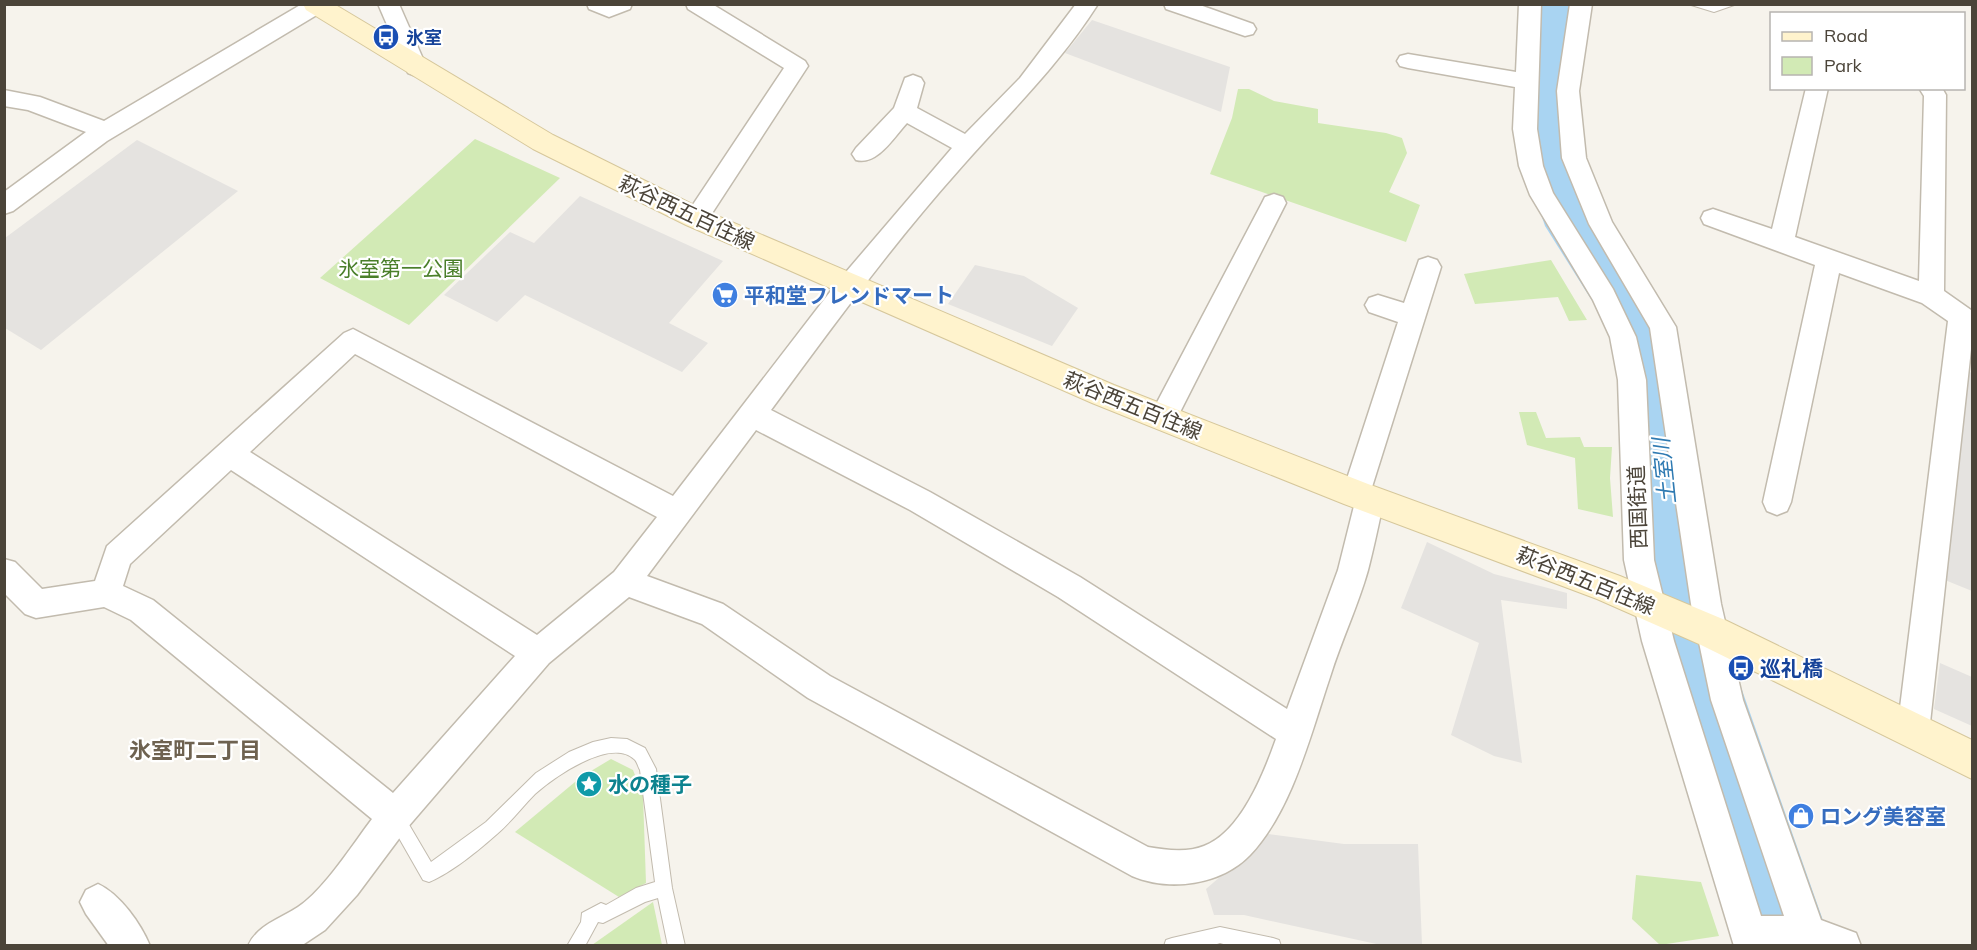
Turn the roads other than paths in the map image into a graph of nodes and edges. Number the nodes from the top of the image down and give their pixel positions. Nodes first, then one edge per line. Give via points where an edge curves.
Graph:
1 (388, 4) edge
2 (597, 4) edge
3 (622, 4) edge
4 (696, 4) edge
5 (1174, 4) edge
6 (1530, 4) edge
7 (1581, 4) edge
8 (1693, 4) edge
9 (1732, 4) edge
10 (316, 5) edge
11 (1081, 6) edge
12 (1245, 29) dead end
13 (1408, 61) dead end
14 (416, 68) junction
15 (1526, 81) junction
16 (913, 83) dead end
17 (1817, 90) edge
18 (1931, 90) edge
19 (4, 98) edge
20 (905, 111) junction
21 (106, 131) junction
22 (967, 146) junction
23 (864, 154) dead end
24 (1274, 203) dead end
25 (4, 206) edge
26 (696, 218) junction
27 (1713, 218) dead end
28 (1781, 242) junction
29 (1829, 259) junction
30 (1428, 267) dead end
31 (849, 286) junction
32 (1931, 296) junction
33 (1378, 305) dead end
34 (1412, 316) junction
35 (752, 414) junction
36 (1163, 418) junction
37 (229, 454) junction
38 (1363, 496) junction
39 (1777, 502) dead end
40 (677, 513) junction
41 (4, 572) edge
42 (625, 582) junction
43 (106, 593) junction
44 (1683, 619) junction
45 (538, 653) junction
46 (1913, 732) junction
47 (1296, 733) junction
48 (1972, 760) edge
49 (395, 816) junction
50 (664, 888) junction
51 (98, 902) dead end
52 (1782, 938) edge
53 (132, 945) edge
54 (266, 945) edge
55 (575, 945) edge
56 (677, 945) edge
57 (1172, 945) edge
58 (1273, 945) edge
59 (1843, 945) edge

1 - 14 street
2 - 3 street via 609,10
4 - 26 street via 797,66
5 - 12 street
6 - 15 street, 西国街道
7 - 44 street via 1568,91 1574,158 1601,225 1663,327
8 - 9 lane via 1714,9
10 - 14 main road, 萩谷西五百住線
10 - 21 street
11 - 22 street via 1028,83
13 - 15 street
14 - 26 main road, 萩谷西五百住線 via 543,142
15 - 44 street, 西国街道 via 1531,166 1542,195 1604,296 1623,338 1632,380 1639,560
16 - 20 street
17 - 28 street
18 - 32 street via 1935,95
19 - 21 street via 32,103
20 - 22 street
20 - 23 street
21 - 25 street
22 - 31 street
24 - 36 street
26 - 31 main road, 萩谷西五百住線
27 - 28 street
28 - 29 street
29 - 32 street
29 - 39 street
30 - 34 street
31 - 35 street
31 - 36 main road, 萩谷西五百住線
32 - 46 street via 1962,317
33 - 34 street
34 - 38 street
35 - 40 street
35 - 47 street via 920,501 1069,587
36 - 38 main road, 萩谷西五百住線
37 - 40 street via 353,340
37 - 43 street via 118,556
37 - 45 street
38 - 44 main road, 萩谷西五百住線 via 1598,583
38 - 47 street via 1352,571
40 - 42 street
41 - 43 street via 36,604
42 - 45 street
42 - 47 street via 712,614 819,687 1144,864 1185,868 1214,860 1238,843 1261,811
43 - 49 street via 142,610
44 - 46 main road, 萩谷西五百住線
44 - 52 street, 西国街道
44 - 52 street via 1727,700
45 - 49 street
46 - 48 main road, 萩谷西五百住線
49 - 50 lane via 429,874 492,828 531,786 607,745 629,745 645,759 648,769
49 - 54 street via 345,884 313,918
50 - 55 lane via 642,894 596,920
50 - 56 lane
51 - 53 street
52 - 59 street via 1828,938
57 - 58 lane via 1220,935

